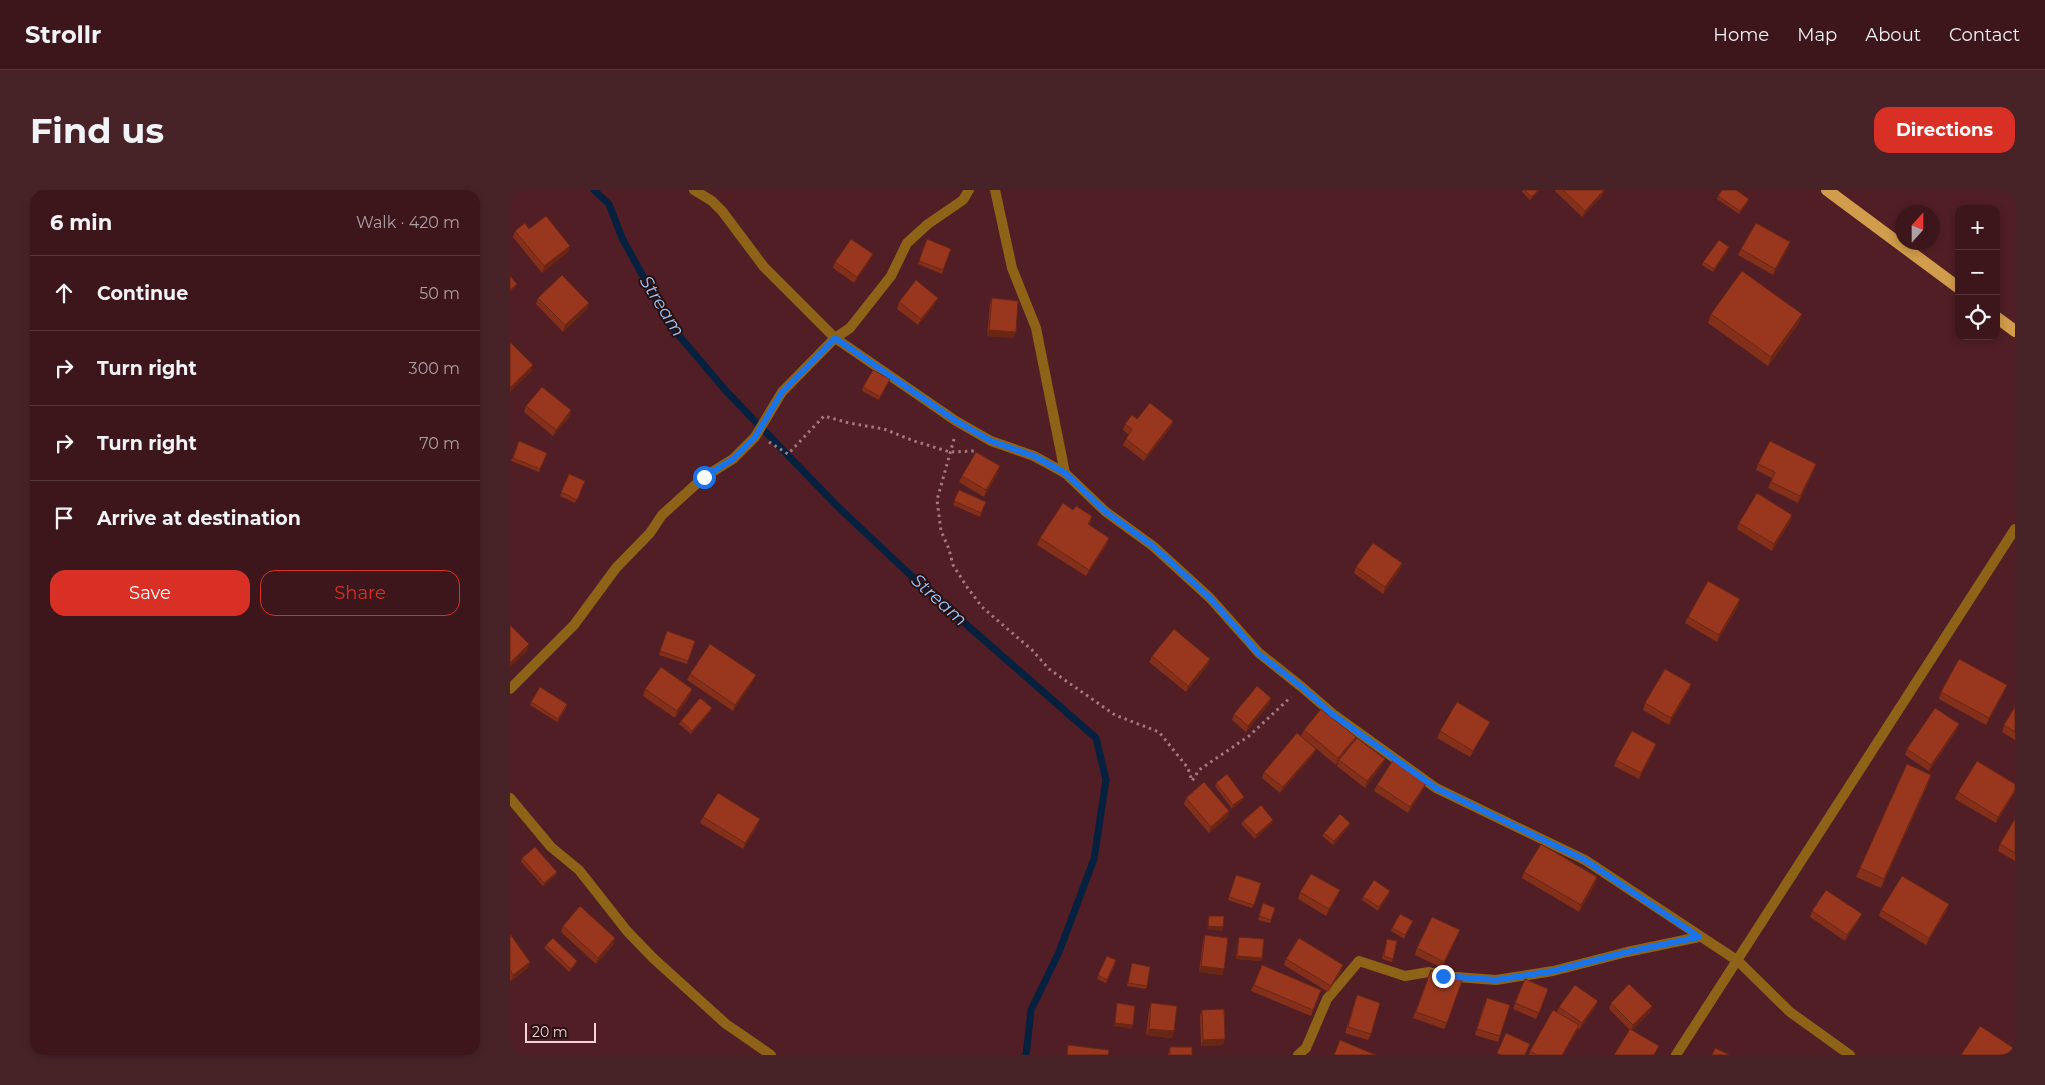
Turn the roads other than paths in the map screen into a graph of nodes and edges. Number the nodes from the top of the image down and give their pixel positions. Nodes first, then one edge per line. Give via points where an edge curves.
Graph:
1 (694, 190) edge
2 (969, 190) edge
3 (995, 190) edge
4 (1827, 190) edge
5 (1955, 285) edge
6 (2000, 319) edge
7 (2015, 331) edge
8 (835, 338) junction
9 (1065, 473) junction
10 (2015, 529) edge
11 (510, 689) edge
12 (510, 798) edge
13 (1699, 937) junction
14 (1738, 961) junction
15 (771, 1055) edge
16 (1298, 1055) edge
17 (1676, 1055) edge
18 (1850, 1055) edge

1 - 8 street via 712,200 764,267
2 - 8 street via 963,200 907,243 891,276 850,328
3 - 9 street via 1012,268 1036,328
4 - 5 main road
6 - 7 main road
8 - 9 street via 956,421 991,441 1034,456
8 - 11 street via 782,392 755,437 733,459 704,477 662,515 650,533 616,568 574,625
9 - 13 street via 1106,512 1160,553 1210,598 1259,654 1332,714 1436,788 1585,860
10 - 14 street
12 - 15 street via 552,847 578,870 652,958 726,1024
13 - 14 street
13 - 16 street via 1553,971 1496,980 1428,972 1404,976 1359,961 1327,999 1306,1048
14 - 17 street
14 - 18 street via 1790,1012

